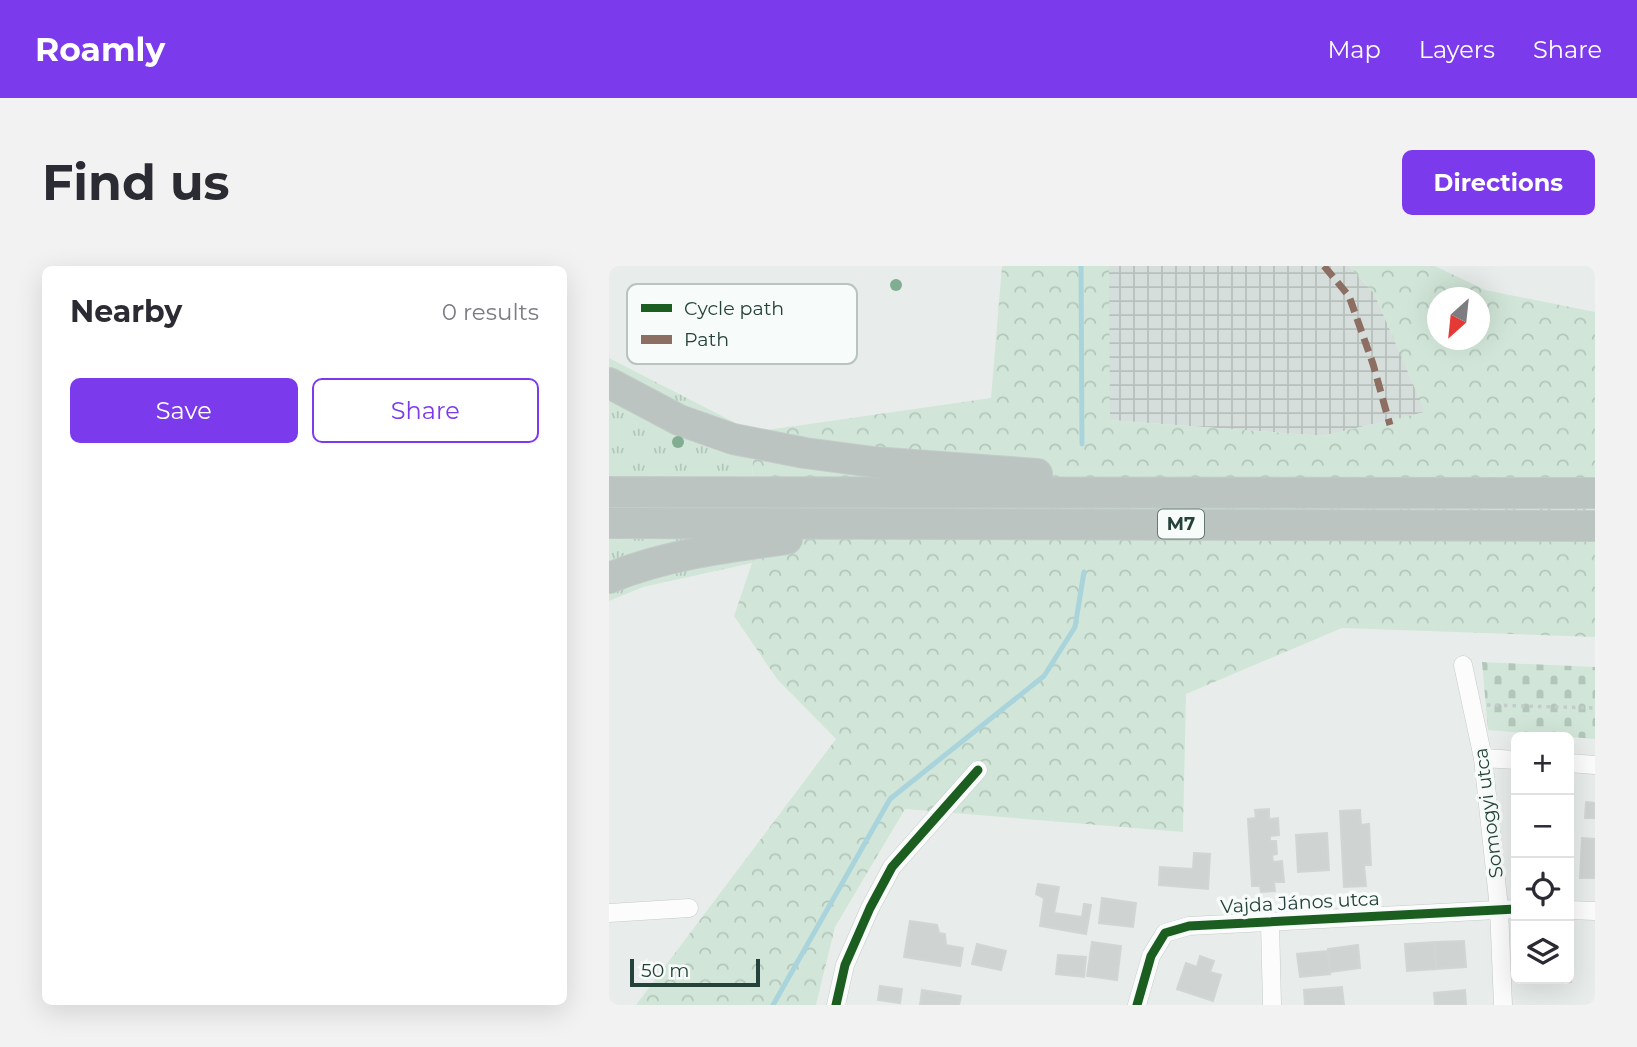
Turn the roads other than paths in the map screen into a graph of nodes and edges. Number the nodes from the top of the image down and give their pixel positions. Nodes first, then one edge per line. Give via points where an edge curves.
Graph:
1 (609, 383) edge
2 (1131, 491) junction
3 (609, 492) edge
4 (1595, 493) edge
5 (609, 523) edge
6 (891, 524) junction
7 (1595, 526) edge
8 (609, 578) edge
9 (1463, 665) dead end
10 (1483, 758) junction
11 (1511, 760) edge
12 (1574, 763) edge
13 (1595, 765) edge
14 (978, 770) dead end
15 (689, 908) dead end
16 (1507, 909) edge
17 (1574, 910) edge
18 (1595, 911) edge
19 (609, 913) edge
20 (1270, 923) junction
21 (836, 1005) edge
22 (1137, 1005) edge
23 (1272, 1005) edge
24 (1503, 1005) edge

1 - 2 highway via 679,420 733,439 873,462 1062,476
2 - 3 highway, M7
2 - 4 highway, M7
5 - 6 highway, M7
6 - 7 highway, M7
6 - 8 highway via 720,548
9 - 10 street, Somogyi utca
10 - 11 street
10 - 16 street, Somogyi utca
12 - 13 street
14 - 21 street via 892,867 845,965
15 - 19 street
16 - 20 street, Vajda János utca
16 - 24 street, Somogyi utca
17 - 18 street
20 - 22 street, Vajda János utca via 1189,926 1165,933 1151,956
20 - 23 street

